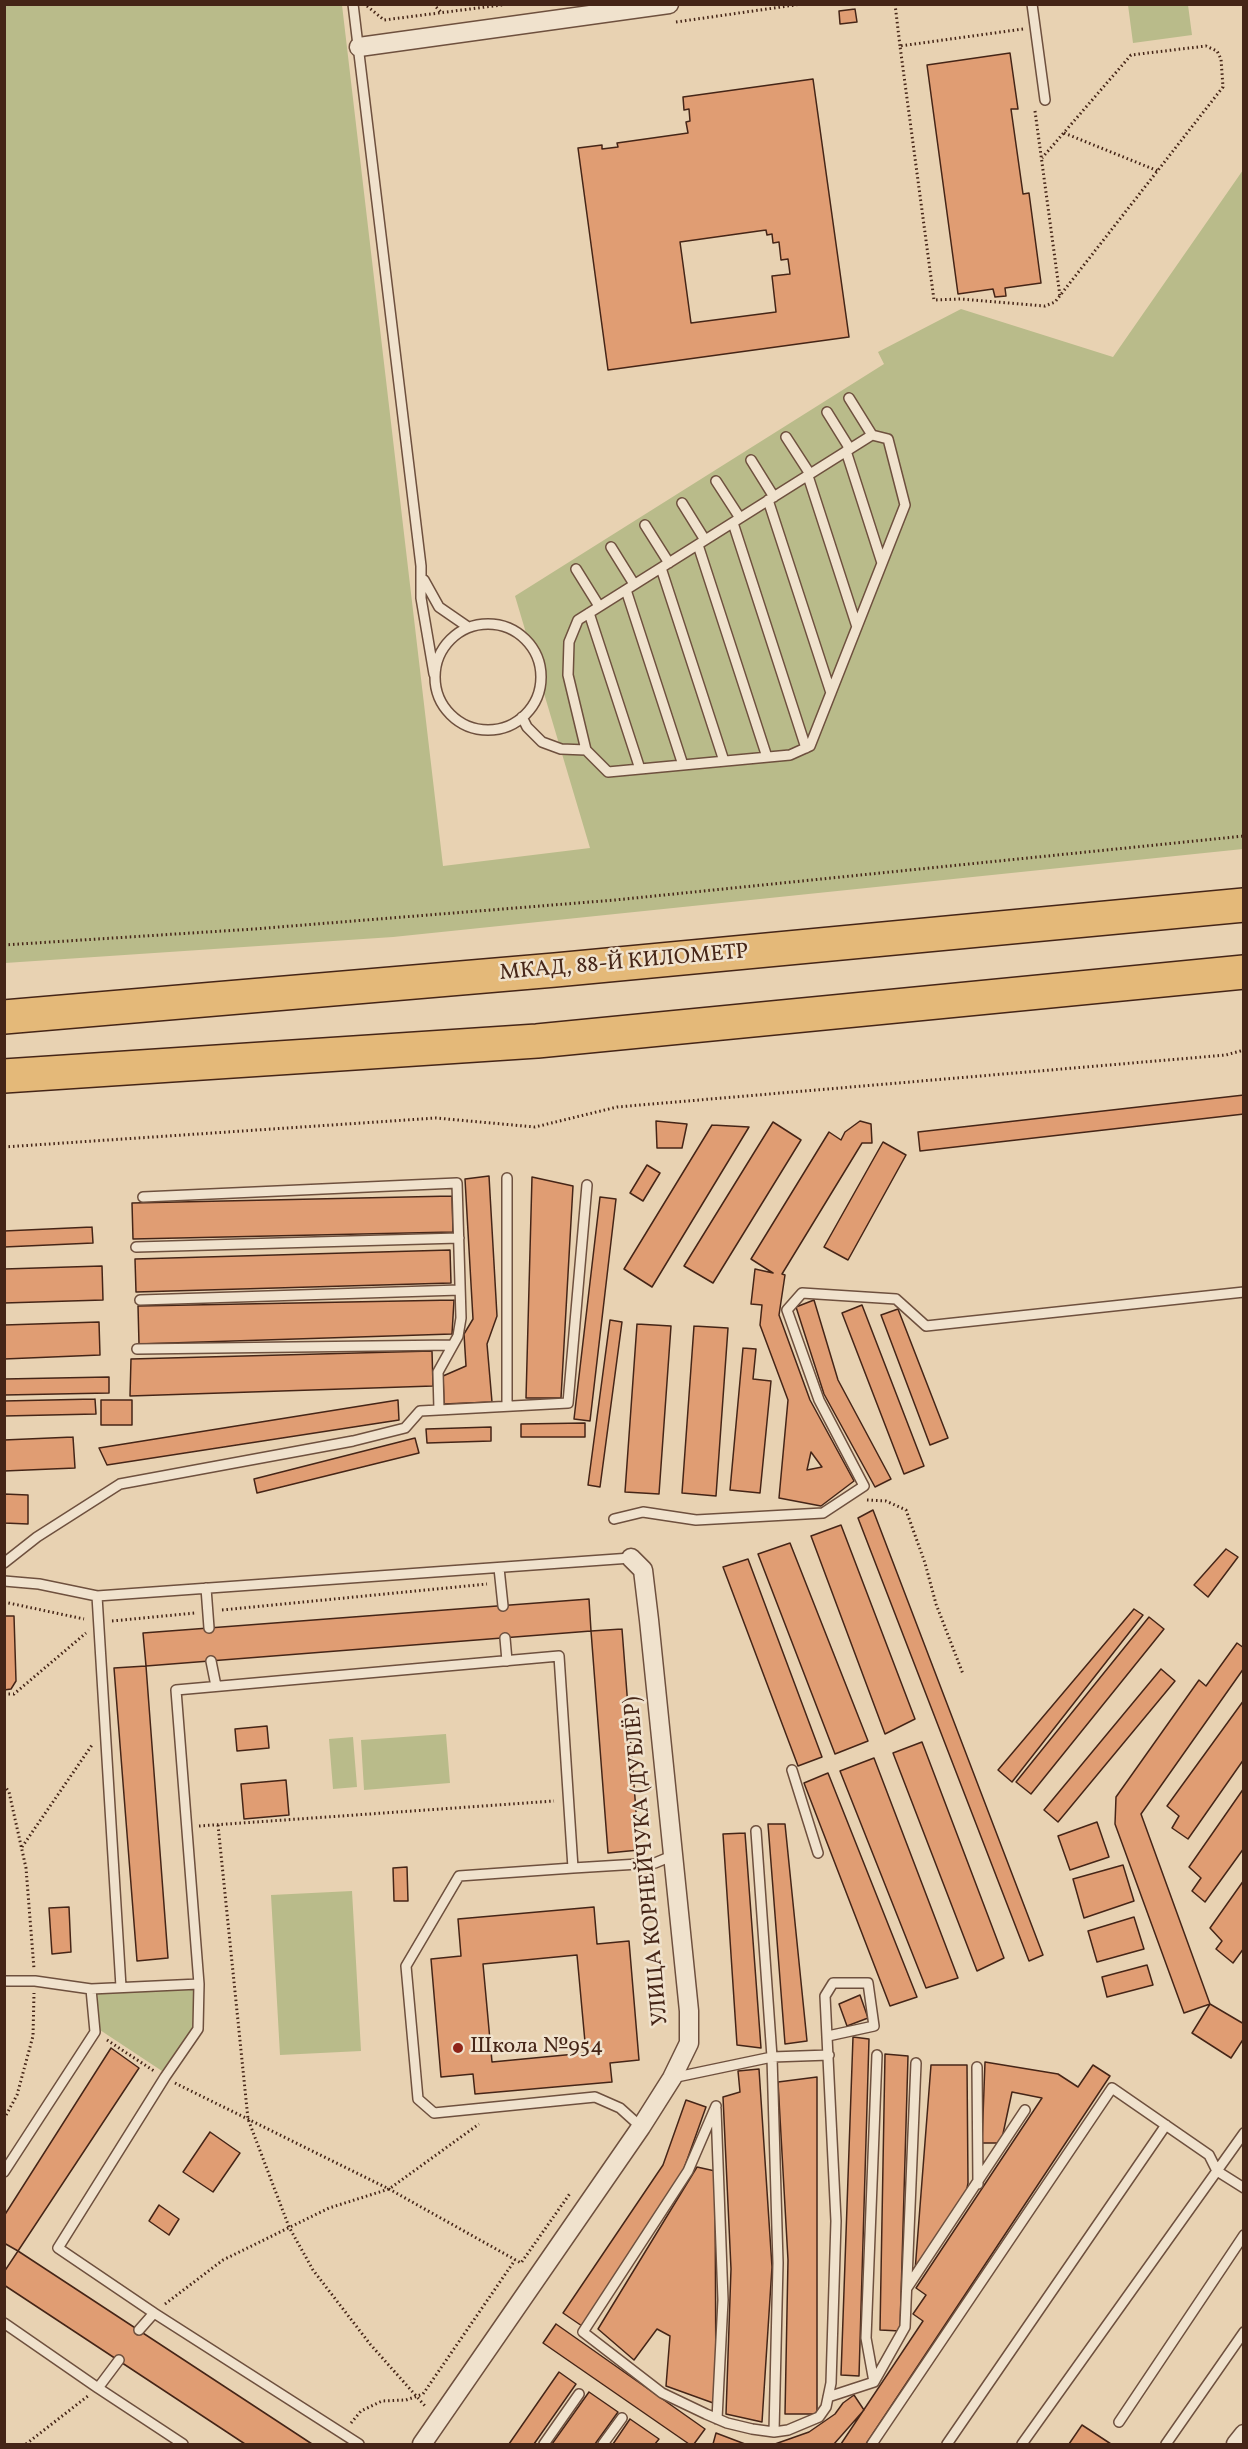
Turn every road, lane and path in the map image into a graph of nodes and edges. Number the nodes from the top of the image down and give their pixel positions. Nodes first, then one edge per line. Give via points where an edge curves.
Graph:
1 (353, 4) edge
2 (367, 4) edge
3 (509, 4) edge
4 (669, 4) edge
5 (895, 4) edge
6 (1032, 4) edge
7 (1035, 28) junction
8 (900, 46) junction
9 (359, 47) junction
10 (1045, 100) joint
11 (1064, 133) junction
12 (1042, 158) junction
13 (1158, 171) junction
14 (1060, 296) junction
15 (849, 398) dead end
16 (827, 412) dead end
17 (872, 435) junction
18 (786, 437) dead end
19 (848, 450) junction
20 (751, 460) dead end
21 (809, 475) junction
22 (716, 481) dead end
23 (771, 498) junction
24 (682, 503) dead end
25 (736, 520) junction
26 (645, 525) dead end
27 (701, 542) junction
28 (611, 547) dead end
29 (882, 563) junction
30 (665, 565) junction
31 (421, 566) junction
32 (576, 569) dead end
33 (630, 587) junction
34 (599, 606) junction
35 (589, 613) junction
36 (468, 627) junction
37 (857, 627) junction
38 (434, 674) junction
39 (831, 693) junction
40 (522, 717) junction
41 (806, 748) junction
42 (586, 750) junction
43 (767, 757) junction
44 (724, 761) junction
45 (683, 765) junction
46 (640, 769) junction
47 (1244, 836) edge
48 (1244, 905) edge
49 (4, 945) edge
50 (1244, 972) edge
51 (4, 1017) edge
52 (1244, 1050) edge
53 (4, 1076) edge
54 (4, 1147) edge
55 (507, 1178) dead end
56 (587, 1185) dead end
57 (143, 1197) dead end
58 (459, 1238) junction
59 (136, 1247) dead end
60 (460, 1290) junction
61 (1244, 1292) edge
62 (140, 1300) dead end
63 (453, 1345) junction
64 (137, 1349) dead end
65 (507, 1406) junction
66 (439, 1410) junction
67 (861, 1500) dead end
68 (614, 1519) dead end
69 (631, 1558) joint
70 (4, 1563) edge
71 (500, 1568) junction
72 (4, 1581) edge
73 (501, 1583) junction
74 (206, 1588) junction
75 (98, 1596) junction
76 (4, 1602) edge
77 (503, 1606) dead end
78 (208, 1611) junction
79 (99, 1622) junction
80 (209, 1628) dead end
81 (505, 1638) dead end
82 (211, 1661) dead end
83 (507, 1661) junction
84 (963, 1674) dead end
85 (216, 1686) junction
86 (4, 1694) edge
87 (105, 1726) junction
88 (792, 1770) dead end
89 (4, 1785) edge
90 (568, 1800) junction
91 (218, 1825) junction
92 (187, 1827) junction
93 (756, 1831) dead end
94 (22, 1848) junction
95 (818, 1853) dead end
96 (674, 1855) junction
97 (573, 1868) junction
98 (4, 1981) edge
99 (35, 1981) junction
100 (199, 1984) junction
101 (121, 1987) junction
102 (91, 1989) junction
103 (95, 2032) junction
104 (828, 2036) junction
105 (829, 2055) junction
106 (877, 2055) dead end
107 (772, 2057) junction
108 (916, 2063) dead end
109 (977, 2067) dead end
110 (153, 2070) junction
111 (165, 2077) junction
112 (672, 2078) junction
113 (147, 2080) dead end
114 (499, 2107) junction
115 (1025, 2110) dead end
116 (4, 2119) edge
117 (248, 2119) junction
118 (1166, 2125) junction
119 (641, 2127) junction
120 (1244, 2133) edge
121 (1217, 2171) junction
122 (4, 2172) edge
123 (978, 2184) junction
124 (1244, 2188) edge
125 (389, 2189) junction
126 (574, 2189) dead end
127 (289, 2227) junction
128 (1244, 2235) edge
129 (515, 2260) junction
130 (907, 2288) junction
131 (154, 2313) junction
132 (4, 2323) edge
133 (139, 2330) dead end
134 (1244, 2332) edge
135 (119, 2361) dead end
136 (874, 2382) junction
137 (98, 2388) junction
138 (579, 2394) dead end
139 (418, 2396) junction
140 (828, 2397) junction
141 (622, 2418) dead end
142 (717, 2419) junction
143 (1119, 2422) dead end
144 (438, 2423) junction
145 (774, 2432) junction
146 (342, 2434) junction
147 (1244, 2434) edge
148 (427, 2443) edge
149 (26, 2445) edge
150 (183, 2445) edge
151 (359, 2445) edge
152 (543, 2445) edge
153 (603, 2445) edge
154 (872, 2445) edge
155 (947, 2445) edge
156 (1022, 2445) edge
157 (1166, 2445) edge
158 (1236, 2445) edge

1 - 9 lane
2 - 3 path via 384,20
4 - 9 street
5 - 8 path
6 - 7 lane
7 - 8 path
7 - 10 lane
8 - 14 path via 934,300 1045,306
9 - 31 lane
10 - 12 path via 1034,101
11 - 12 path
11 - 13 path
11 - 13 path via 1131,56 1206,46 1217,51 1221,59 1223,87
12 - 14 path
13 - 14 path
15 - 17 lane
16 - 19 lane
17 - 19 lane
17 - 29 lane via 888,439 905,505
18 - 21 lane
19 - 21 lane
19 - 29 lane
20 - 23 lane
21 - 23 lane
21 - 37 lane
22 - 25 lane
23 - 25 lane
23 - 39 lane
24 - 27 lane
25 - 27 lane
25 - 41 lane
26 - 30 lane
27 - 30 lane
27 - 43 lane
28 - 33 lane
29 - 37 lane
30 - 33 lane
30 - 44 lane
31 - 36 lane via 427,588 439,608
31 - 38 lane via 421,598
32 - 34 lane
33 - 34 lane
33 - 45 lane
34 - 35 lane
35 - 42 lane via 578,620 569,642 568,675
35 - 46 lane
36 - 38 lane via 447,641
36 - 40 lane via 502,625 531,645 541,679 535,702
37 - 39 lane
38 - 40 lane via 444,708 462,723 473,728 497,729
39 - 41 lane
40 - 42 lane via 534,736 543,742
41 - 43 lane via 790,755
42 - 46 lane via 608,772
43 - 44 lane
44 - 45 lane
45 - 46 lane
47 - 49 path via 615,900
48 - 51 highway, МКАД, 88-Й КИЛОМЕТР
50 - 53 highway via 537,1041
52 - 54 path via 1226,1055 617,1107 536,1127 436,1118
55 - 65 lane
56 - 65 lane via 568,1403
57 - 58 lane via 457,1183
58 - 59 lane
58 - 60 lane
60 - 62 lane
60 - 63 lane via 461,1318
61 - 68 lane via 926,1326 896,1299 802,1293 787,1310 819,1400 864,1486 823,1513 696,1520 643,1512
63 - 64 lane
63 - 66 lane via 438,1372
65 - 66 lane
66 - 70 lane via 420,1411 405,1428 353,1442 120,1484 37,1536
67 - 84 path via 886,1501 906,1510
69 - 71 lane
69 - 96 street, УЛИЦА КОРНЕЙЧУКА (ДУБЛЁР) via 643,1570
71 - 73 lane
71 - 74 lane
72 - 75 lane
73 - 77 lane
73 - 78 path
74 - 75 lane
74 - 78 lane
75 - 79 lane
76 - 79 path
78 - 79 path
78 - 80 lane
79 - 86 path via 14,1694
79 - 87 lane
81 - 83 lane
82 - 85 lane
83 - 85 lane
83 - 90 lane via 559,1656
85 - 92 lane via 176,1690
87 - 94 path
87 - 101 lane
88 - 95 lane
89 - 94 path
90 - 91 path
90 - 97 lane
91 - 92 path
91 - 117 path
92 - 100 lane
93 - 107 lane
94 - 99 path
96 - 97 lane via 655,1863
96 - 112 street, УЛИЦА КОРНЕЙЧУКА (ДУБЛЁР) via 689,2043
97 - 114 lane via 459,1876 406,1965 418,2099 434,2113
98 - 99 lane
99 - 102 lane
99 - 116 path via 33,2036 16,2095
100 - 101 lane
100 - 111 lane via 198,2029
101 - 102 lane
102 - 103 lane
103 - 110 path
103 - 122 lane
104 - 104 lane via 825,1996 833,1983 868,1983 874,2026
104 - 105 lane
105 - 107 lane
105 - 140 lane via 836,2221
106 - 136 lane via 866,2338
107 - 112 lane
107 - 145 lane via 778,2263
108 - 130 lane
109 - 123 lane
110 - 111 path
110 - 113 path
111 - 117 path
111 - 131 lane via 58,2248
112 - 119 street, УЛИЦА КОРНЕЙЧУКА (ДУБЛЁР)
114 - 119 lane via 595,2097 620,2108
114 - 125 path
115 - 123 lane
117 - 125 path
117 - 127 path
118 - 121 lane via 1209,2155
118 - 154 lane via 1112,2088
118 - 155 lane
119 - 144 street, УЛИЦА КОРНЕЙЧУКА (ДУБЛЁР)
120 - 121 lane
121 - 124 lane
121 - 156 lane
123 - 130 lane
125 - 127 path via 329,2208
125 - 129 path
126 - 129 path via 521,2263
127 - 131 path via 223,2260
127 - 139 path via 313,2270 370,2344
128 - 143 lane
129 - 139 path
130 - 136 lane via 905,2327
131 - 133 lane
131 - 146 lane
132 - 137 lane
134 - 157 lane
135 - 137 lane
136 - 140 lane
137 - 149 path
137 - 150 lane
138 - 152 lane
139 - 144 path
139 - 146 path via 382,2401 361,2411
140 - 145 lane via 819,2417
141 - 153 lane
142 - 142 lane via 662,2393 583,2332 688,2171 716,2106 723,2300
142 - 145 lane
144 - 148 street, УЛИЦА КОРНЕЙЧУКА (ДУБЛЁР)
146 - 151 lane
147 - 158 street

